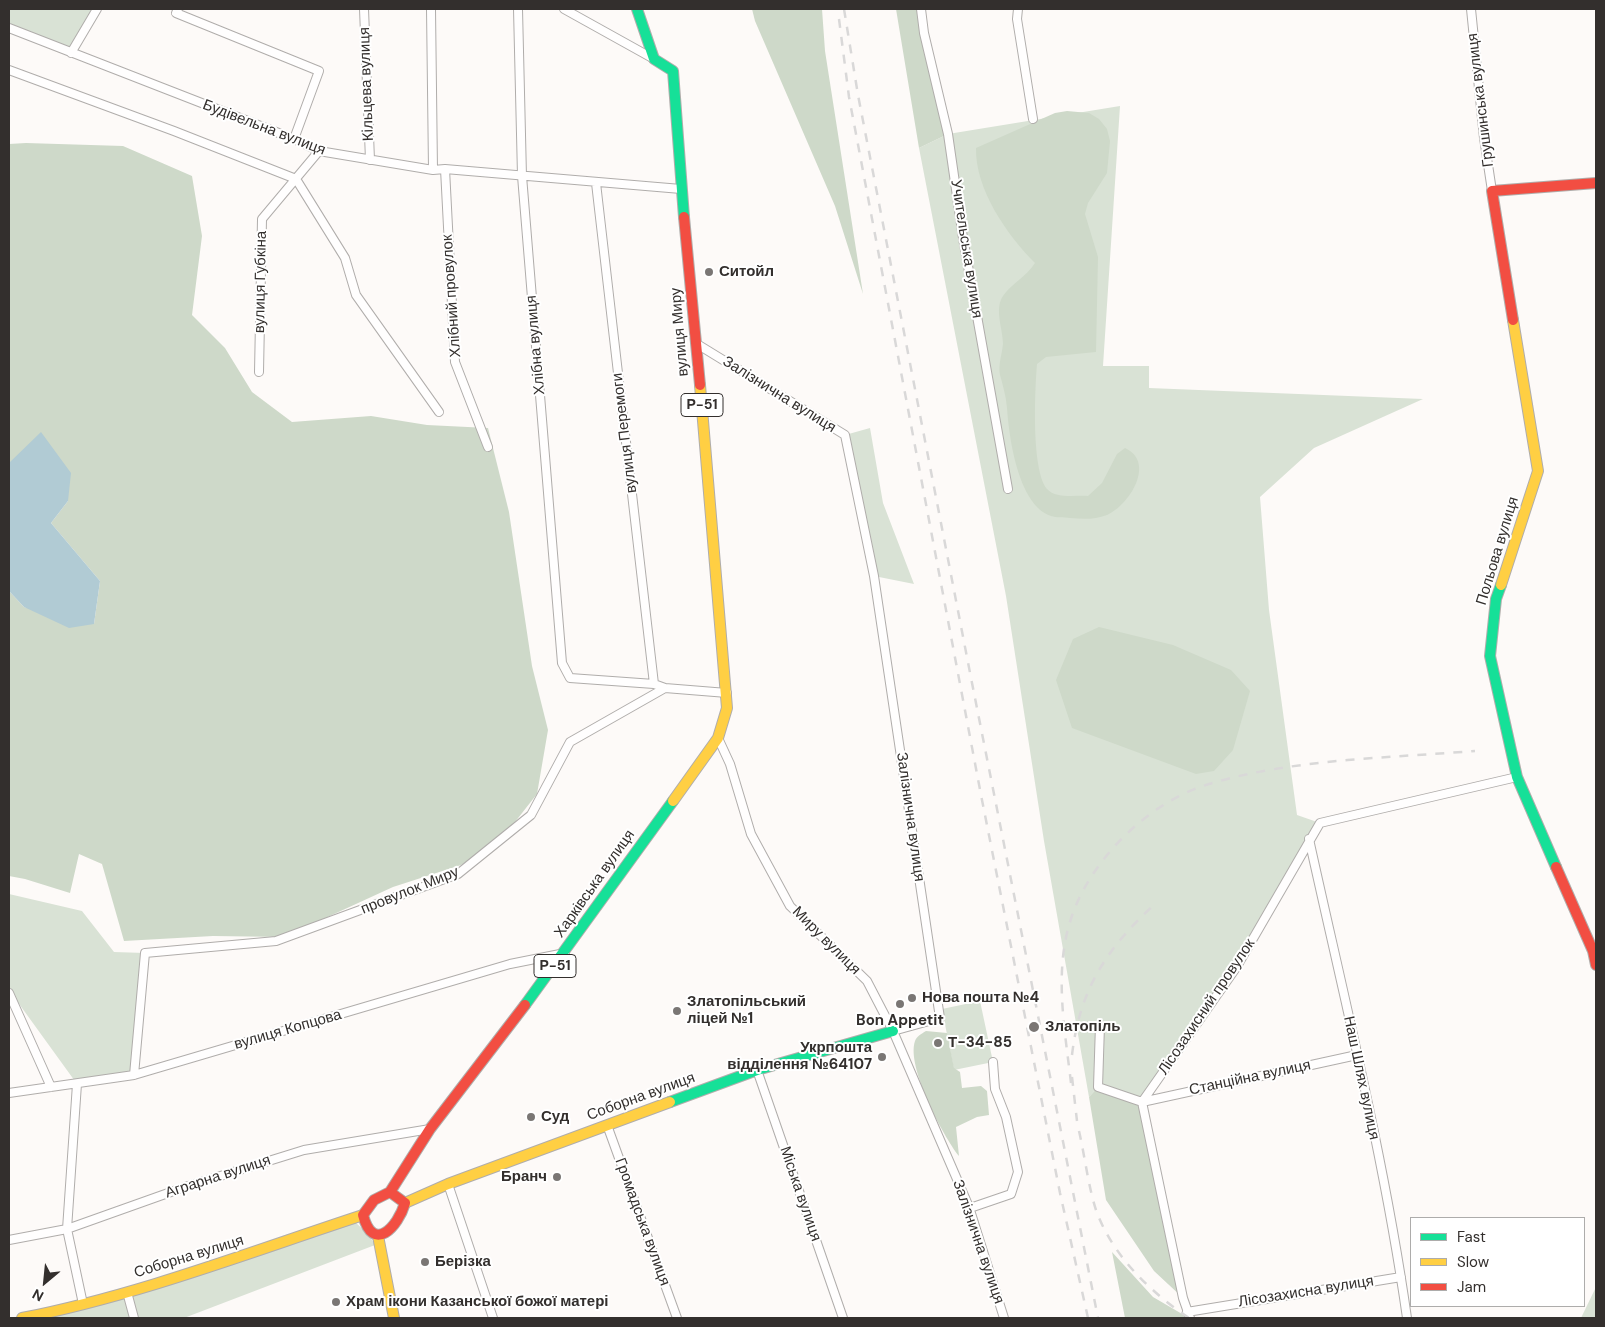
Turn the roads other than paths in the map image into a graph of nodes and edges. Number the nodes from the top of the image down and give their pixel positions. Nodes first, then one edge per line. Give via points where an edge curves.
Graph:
1 (97, 9) edge
2 (178, 9) edge
3 (364, 9) edge
4 (431, 9) edge
5 (518, 9) edge
6 (564, 9) edge
7 (637, 9) edge
8 (921, 9) edge
9 (1018, 9) edge
10 (1471, 9) edge
11 (9, 28) edge
12 (71, 53) junction
13 (654, 59) junction
14 (9, 70) edge
15 (1033, 119) dead end
16 (294, 139) junction
17 (319, 151) junction
18 (370, 160) junction
19 (445, 169) junction
20 (433, 170) junction
21 (522, 176) junction
22 (296, 179) junction
23 (596, 183) junction
24 (1596, 183) edge
25 (681, 190) junction
26 (1492, 191) junction
27 (697, 344) junction
28 (259, 372) dead end
29 (439, 412) dead end
30 (488, 447) dead end
31 (1008, 490) dead end
32 (654, 684) junction
33 (665, 688) junction
34 (727, 693) junction
35 (718, 738) junction
36 (1517, 777) junction
37 (1309, 839) junction
38 (565, 953) junction
39 (1596, 965) edge
40 (9, 993) edge
41 (1100, 1024) dead end
42 (892, 1031) junction
43 (1357, 1055) junction
44 (992, 1062) dead end
45 (758, 1070) junction
46 (134, 1075) junction
47 (77, 1084) junction
48 (51, 1087) junction
49 (9, 1093) edge
50 (1142, 1102) junction
51 (608, 1125) junction
52 (430, 1129) junction
53 (448, 1184) junction
54 (390, 1192) junction
55 (404, 1203) junction
56 (970, 1208) junction
57 (363, 1215) junction
58 (67, 1229) junction
59 (378, 1236) junction
60 (9, 1240) edge
61 (1401, 1277) junction
62 (127, 1292) junction
63 (83, 1304) junction
64 (1188, 1315) edge
65 (22, 1318) edge
66 (134, 1318) edge
67 (394, 1318) edge
68 (494, 1318) edge
69 (677, 1318) edge
70 (843, 1318) edge
71 (1004, 1318) edge
72 (1407, 1318) edge

1 - 12 street
2 - 16 street via 176,13 320,71
3 - 18 street, Кільцева вулиця
4 - 20 street
5 - 21 street, Хлібна вулиця
6 - 13 street
7 - 13 main road
8 - 31 street, Учительська вулиця via 948,134
9 - 15 street
10 - 26 street, Грушинська вулиця
11 - 12 street, Будівельна вулиця
12 - 16 street, Будівельна вулиця
13 - 25 main road, вулиця Миру / Р-51 via 673,71
14 - 22 street
16 - 17 street, Будівельна вулиця
17 - 18 street, Будівельна вулиця
17 - 22 street, вулиця Губкіна
18 - 20 street, Будівельна вулиця
19 - 20 street, Будівельна вулиця
19 - 21 street, Будівельна вулиця
19 - 30 street, Хлібний провулок via 455,362
21 - 23 street, Будівельна вулиця
21 - 32 street, Хлібна вулиця via 562,663 570,678
22 - 28 street, вулиця Губкіна via 262,219
22 - 29 street via 345,258 356,296
23 - 25 street, Будівельна вулиця
23 - 32 street, вулиця Перемоги
24 - 26 main road
25 - 27 main road, вулиця Миру / Р-51
26 - 36 main road, Польова вулиця via 1538,471 1496,599 1490,656
27 - 34 main road, вулиця Миру / Р-51
27 - 42 street, Залізнична вулиця via 845,435 874,576 940,1018
32 - 33 street
33 - 34 street
33 - 46 street, провулок Миру via 570,742 531,815 458,874 276,941 144,953
34 - 35 main road, вулиця Миру / Р-51 via 727,708
35 - 38 main road, Харківська вулиця / Р-51
35 - 42 street, Миру вулиця via 730,764 751,834 790,906 867,982
36 - 37 street, Лісозахисний провулок via 1320,823
36 - 39 main road, Польова вулиця via 1593,951
37 - 43 street, Наш Шлях вулиця
37 - 50 street, Лісозахисний провулок via 1236,968
38 - 46 street, вулиця Копцова via 510,964
38 - 52 main road, Харківська вулиця / Р-51
40 - 48 street
41 - 50 street via 1098,1087
42 - 45 main road, Соборна вулиця
42 - 56 street, Залізнична вулиця
43 - 50 street, Станційна вулиця
43 - 61 street, Наш Шлях вулиця
44 - 56 street via 995,1090 1006,1117 1018,1172 1011,1194
45 - 51 main road, Соборна вулиця
45 - 70 street, Міська вулиця
46 - 47 street, вулиця Копцова
47 - 48 street, вулиця Копцова
47 - 58 street
48 - 49 street, вулиця Копцова
50 - 64 street
51 - 53 main road, Соборна вулиця
51 - 69 street, Громадська вулиця
52 - 54 main road, Харківська вулиця / Р-51
52 - 58 street, Аграрна вулиця via 304,1150 185,1187
53 - 55 main road, Соборна вулиця
53 - 68 street
54 - 55 main road
54 - 57 main road, Р-51 via 374,1200
55 - 59 main road via 403,1215 396,1226 388,1234
56 - 71 street, Залізнична вулиця
57 - 59 main road via 364,1224
57 - 62 main road, Соборна вулиця
58 - 60 street, Аграрна вулиця
58 - 63 street
59 - 67 main road
61 - 64 street, Лісозахисна вулиця
61 - 72 street, Наш Шлях вулиця
62 - 63 main road, Соборна вулиця
62 - 66 street
63 - 65 main road, Соборна вулиця

